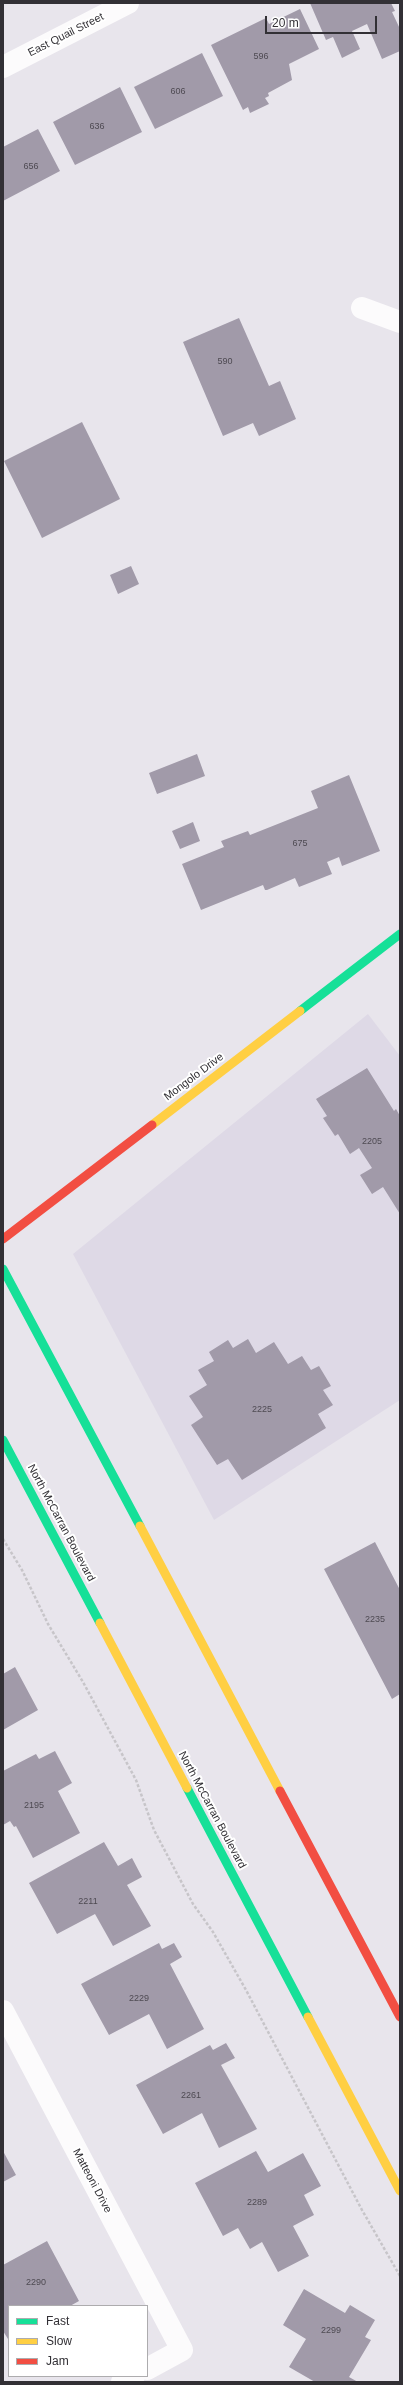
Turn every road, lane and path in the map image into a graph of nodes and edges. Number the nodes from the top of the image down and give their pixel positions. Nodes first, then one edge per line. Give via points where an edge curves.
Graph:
1 (128, 3) edge
2 (3, 67) edge
3 (362, 308) dead end
4 (400, 322) edge
5 (400, 934) edge
6 (3, 1239) edge
7 (3, 1269) edge
8 (3, 1440) edge
9 (3, 1539) edge
10 (3, 2011) edge
11 (400, 2017) edge
12 (400, 2191) edge
13 (400, 2276) edge
14 (148, 2368) edge
15 (132, 2377) edge
16 (122, 2382) edge

1 - 2 street, East Quail Street
3 - 4 street
5 - 6 main road, Mongolo Drive
7 - 11 main road
8 - 12 main road, North McCarran Boulevard
9 - 13 path via 136,1780 154,1830 194,1904 239,1977 362,2210
10 - 14 street, Matteoni Drive via 182,2350
15 - 16 street

